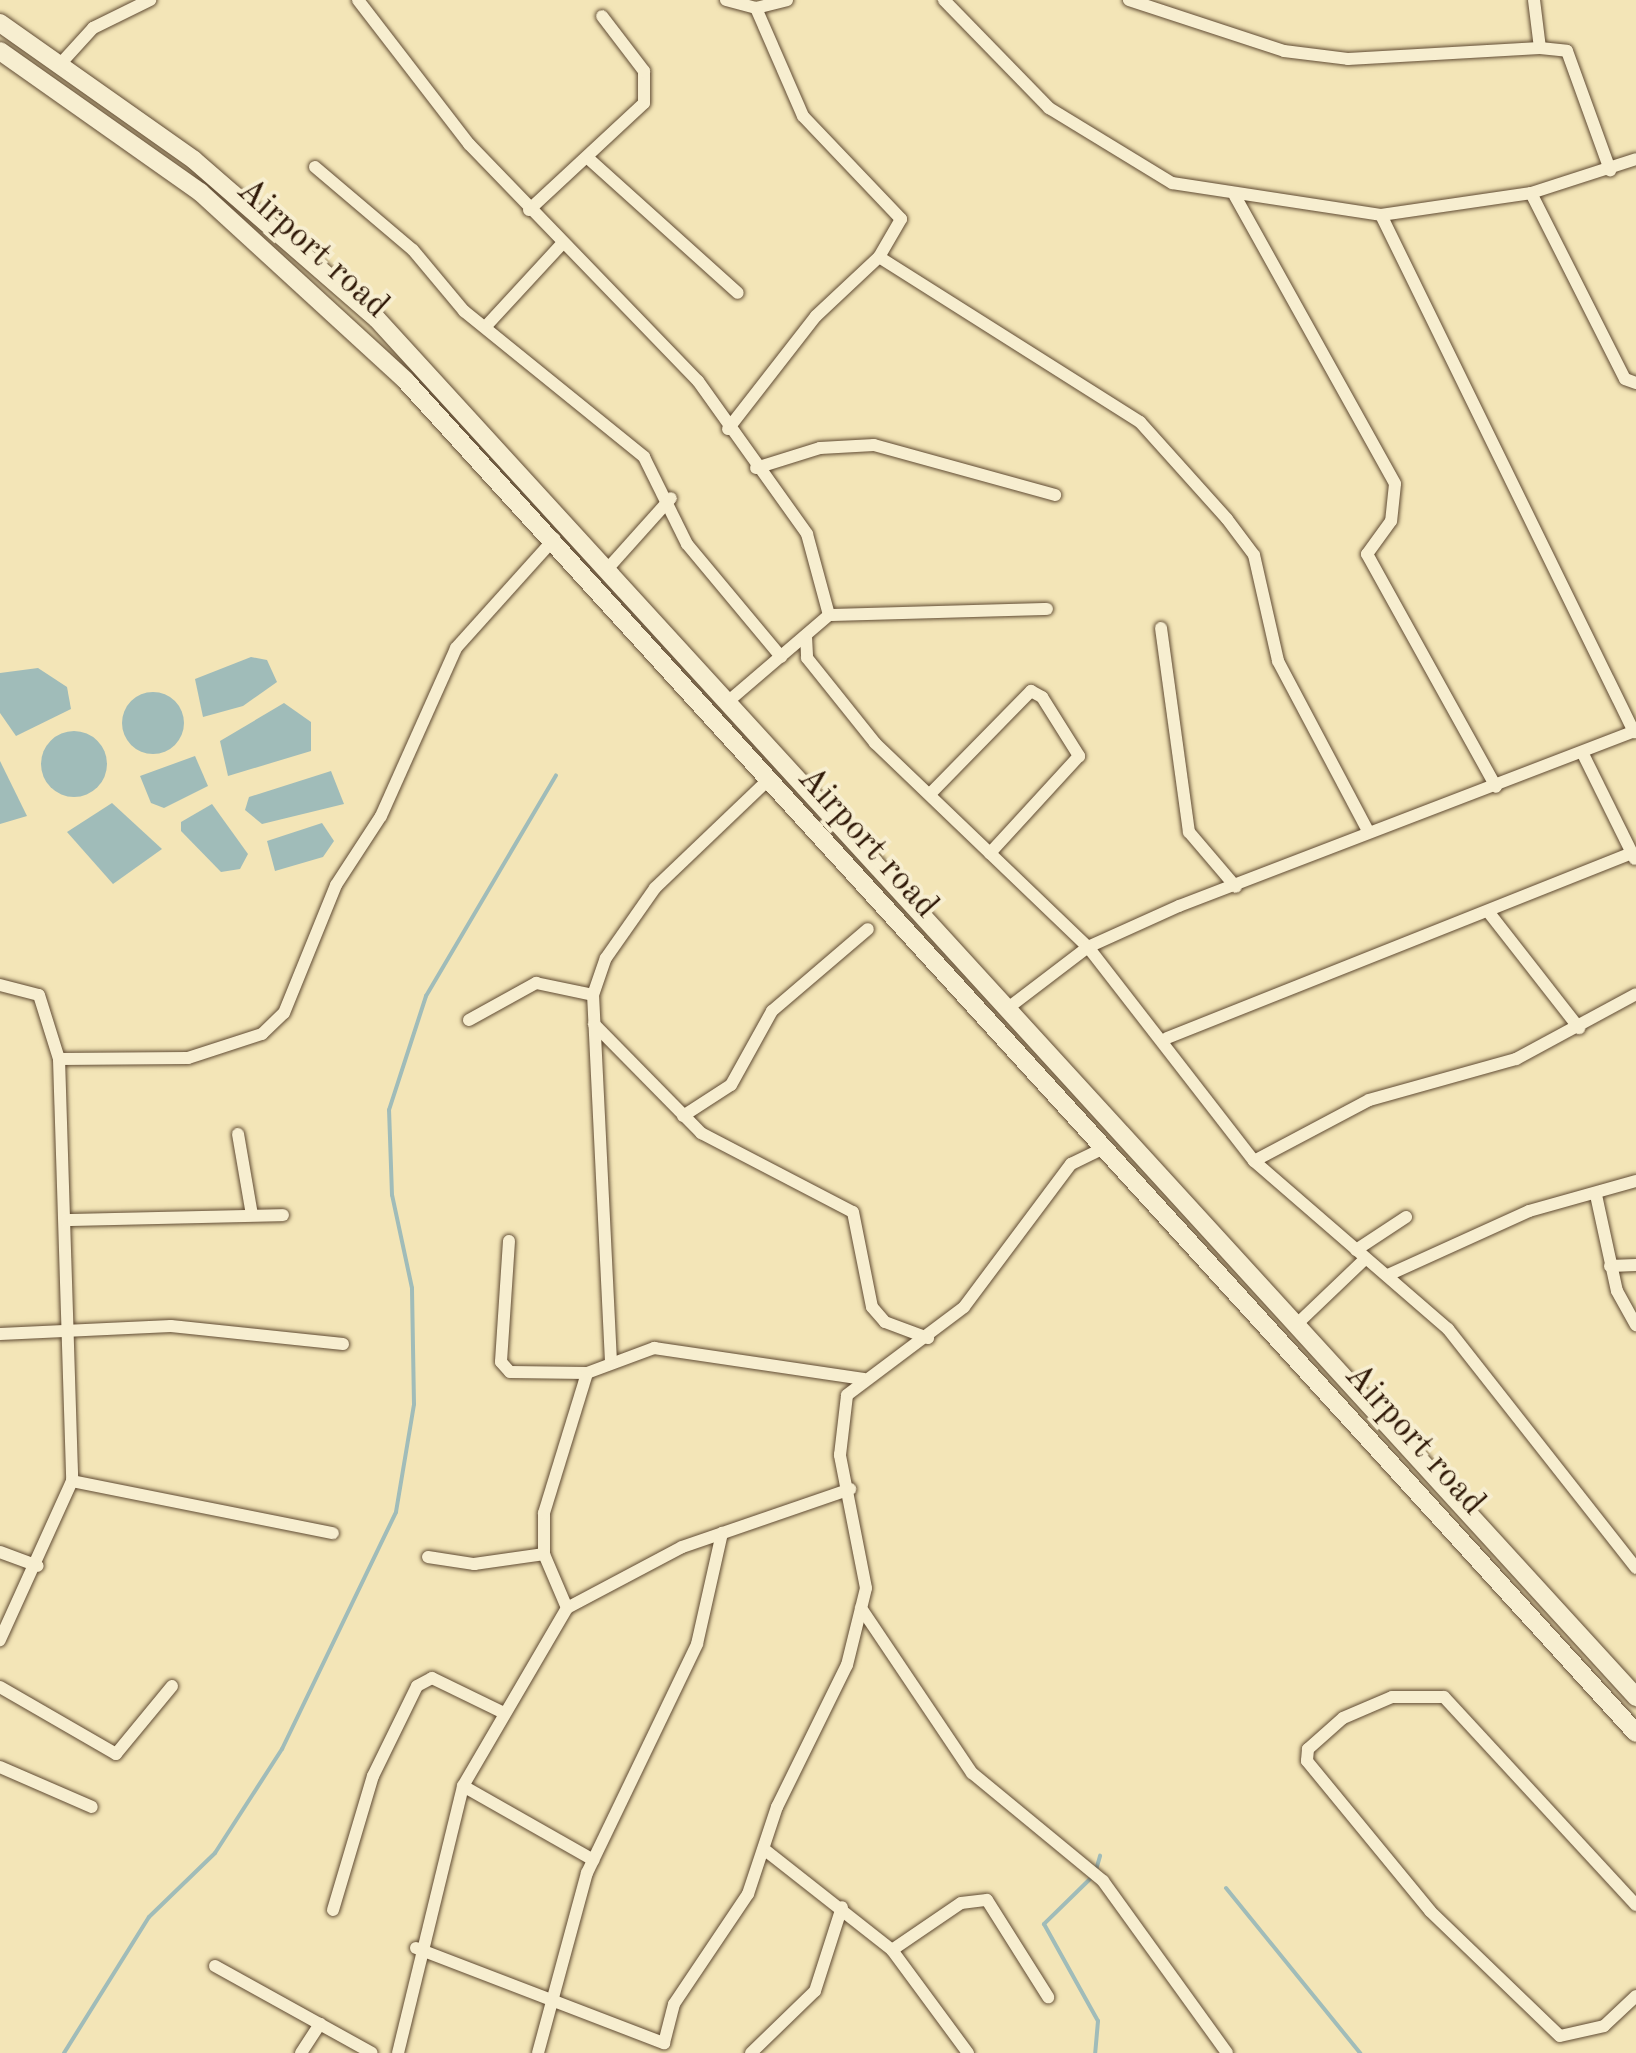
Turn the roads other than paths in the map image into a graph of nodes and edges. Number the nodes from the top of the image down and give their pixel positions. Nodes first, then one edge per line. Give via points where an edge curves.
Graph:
1 (150, 0) edge
2 (358, 0) edge
3 (726, 0) edge
4 (787, 0) edge
5 (944, 0) edge
6 (1130, 0) edge
7 (1534, 0) edge
8 (756, 8) junction
9 (602, 16) dead end
10 (0, 23) edge
11 (1540, 48) junction
12 (0, 51) edge
13 (63, 61) junction
14 (1636, 159) edge
15 (589, 160) junction
16 (315, 168) dead end
17 (1610, 170) junction
18 (1531, 194) junction
19 (1235, 196) junction
20 (529, 210) junction
21 (1381, 215) junction
22 (561, 245) junction
23 (879, 257) junction
24 (738, 293) dead end
25 (488, 324) junction
26 (1636, 383) edge
27 (728, 429) junction
28 (512, 462) junction
29 (756, 468) junction
30 (495, 476) junction
31 (1055, 495) dead end
32 (671, 498) junction
33 (554, 539) junction
34 (610, 566) junction
35 (1047, 609) dead end
36 (829, 614) junction
37 (1161, 628) dead end
38 (806, 636) junction
39 (781, 657) junction
40 (732, 698) junction
41 (1635, 732) edge
42 (1583, 754) junction
43 (768, 780) junction
44 (1496, 786) junction
45 (931, 793) junction
46 (1368, 830) junction
47 (990, 853) junction
48 (1633, 857) edge
49 (872, 858) junction
50 (853, 876) junction
51 (1236, 886) junction
52 (1490, 914) junction
53 (868, 929) dead end
54 (1088, 948) junction
55 (0, 985) edge
56 (1636, 994) edge
57 (593, 996) junction
58 (1008, 1008) junction
59 (469, 1020) dead end
60 (594, 1024) junction
61 (1579, 1028) junction
62 (1167, 1038) junction
63 (59, 1059) junction
64 (680, 1117) junction
65 (238, 1134) dead end
66 (1102, 1149) junction
67 (1254, 1161) junction
68 (1636, 1181) edge
69 (1596, 1195) junction
70 (283, 1214) dead end
71 (252, 1215) junction
72 (1406, 1216) dead end
73 (66, 1220) junction
74 (509, 1241) dead end
75 (1360, 1254) junction
76 (1636, 1265) edge
77 (1610, 1266) junction
78 (1388, 1275) junction
79 (1298, 1323) junction
80 (1636, 1325) edge
81 (68, 1332) junction
82 (0, 1334) edge
83 (928, 1338) junction
84 (343, 1344) dead end
85 (611, 1362) junction
86 (587, 1373) junction
87 (864, 1380) junction
88 (72, 1481) junction
89 (850, 1489) junction
90 (333, 1532) dead end
91 (722, 1533) junction
92 (0, 1552) edge
93 (1503, 1552) junction
94 (544, 1554) junction
95 (428, 1557) dead end
96 (1635, 1563) edge
97 (38, 1566) junction
98 (1487, 1569) junction
99 (566, 1608) junction
100 (861, 1608) junction
101 (0, 1640) edge
102 (172, 1686) dead end
103 (0, 1687) edge
104 (1636, 1697) edge
105 (504, 1713) junction
106 (1636, 1733) edge
107 (0, 1767) edge
108 (463, 1786) junction
109 (92, 1808) dead end
110 (765, 1850) junction
111 (593, 1860) junction
112 (1636, 1906) edge
113 (842, 1907) junction
114 (333, 1910) dead end
115 (416, 1948) junction
116 (892, 1950) junction
117 (215, 1966) dead end
118 (1636, 1996) edge
119 (552, 1997) junction
120 (1048, 1997) dead end
121 (320, 2024) junction
122 (301, 2053) edge
123 (372, 2053) edge
124 (398, 2053) edge
125 (538, 2053) edge
126 (752, 2053) edge
127 (968, 2053) edge
128 (1227, 2053) edge

1 - 13 street via 93,28
2 - 20 street
3 - 8 street
4 - 8 street
5 - 19 street via 1049,108 1103,148 1172,183
6 - 11 street via 1316,55
7 - 11 street
8 - 23 street via 803,116 901,219
9 - 15 street via 648,90
10 - 13 main road, Airport road
11 - 17 street via 1567,51
12 - 30 main road, Airport road via 280,260
13 - 28 main road, Airport road via 321,268
14 - 17 street
15 - 20 street
15 - 24 street
16 - 25 street
17 - 18 street
18 - 21 street
18 - 26 street via 1626,379
19 - 21 street
19 - 44 street via 1394,484 1392,521 1367,554
20 - 22 street
21 - 41 street
22 - 25 street
22 - 27 street via 668,346
23 - 27 street via 816,316
23 - 46 street via 1140,422 1227,519 1254,555 1278,661
25 - 32 street via 644,457
27 - 29 street
28 - 30 main road
28 - 34 main road, Airport road
29 - 31 street via 820,448 874,445
29 - 36 street via 806,534
30 - 33 main road, Airport road
32 - 34 street
32 - 39 street via 687,544
33 - 43 main road, Airport road
33 - 63 street via 456,648 381,816 336,885 284,1013 262,1034 188,1058
34 - 40 main road, Airport road
35 - 36 street
36 - 38 street
37 - 51 street via 1190,832
38 - 39 street
38 - 45 street via 801,648 831,692
39 - 40 street
40 - 49 main road, Airport road
41 - 42 street
42 - 44 street
42 - 48 street
43 - 50 main road, Airport road
43 - 57 street via 655,888 606,958
44 - 46 street
45 - 47 street
45 - 47 street via 1030,691 1042,696 1079,756
46 - 51 street
47 - 54 street
48 - 52 street
49 - 50 main road
49 - 58 main road, Airport road
50 - 66 main road, Airport road
51 - 54 street
52 - 61 street
52 - 62 street
53 - 64 street via 772,1011 731,1085
54 - 58 street
54 - 62 street
55 - 63 street via 38,996
56 - 61 street
57 - 59 street via 536,983
57 - 60 street
58 - 79 main road, Airport road
60 - 64 street
60 - 85 street
61 - 67 street via 1462,1080 1369,1100
62 - 67 street
63 - 73 street
64 - 83 street via 758,1169 854,1212 872,1307 884,1322
65 - 71 street
66 - 83 street via 1070,1164 964,1307
66 - 98 main road, Airport road
67 - 75 street
68 - 69 street
69 - 77 street
69 - 78 street via 1485,1228
70 - 71 street
71 - 73 street
72 - 75 street
73 - 81 street
74 - 86 street via 501,1362 510,1372
75 - 78 street
75 - 79 street
76 - 77 street
77 - 80 street
78 - 96 street via 1448,1328
79 - 93 main road, Airport road
81 - 82 street
81 - 84 street via 218,1327
81 - 88 street
83 - 87 street
85 - 86 street
85 - 87 street via 654,1348
86 - 94 street via 544,1514
87 - 89 street via 840,1416
88 - 90 street
88 - 97 street
89 - 91 street
89 - 100 street
91 - 99 street
91 - 111 street via 697,1644
92 - 97 street
93 - 98 main road
93 - 104 main road, Airport road
94 - 95 street via 474,1564
94 - 99 street
97 - 101 street
98 - 106 main road, Airport road
99 - 105 street
100 - 110 street via 847,1664
100 - 128 street via 972,1773 1103,1881
102 - 103 street via 116,1754
105 - 108 street
105 - 114 street via 432,1678 417,1686 373,1776
107 - 109 street
108 - 111 street
108 - 115 street
110 - 113 street
110 - 119 street via 721,1941 674,2004 664,2044
111 - 119 street
112 - 118 street via 1444,1697 1392,1697 1343,1718 1308,1749 1307,1761 1430,1911 1560,2036 1604,2026
113 - 116 street
113 - 126 street via 815,1991
115 - 119 street
115 - 124 street
116 - 120 street via 961,1903 987,1900
116 - 127 street
117 - 121 street
119 - 125 street
121 - 122 street
121 - 123 street

